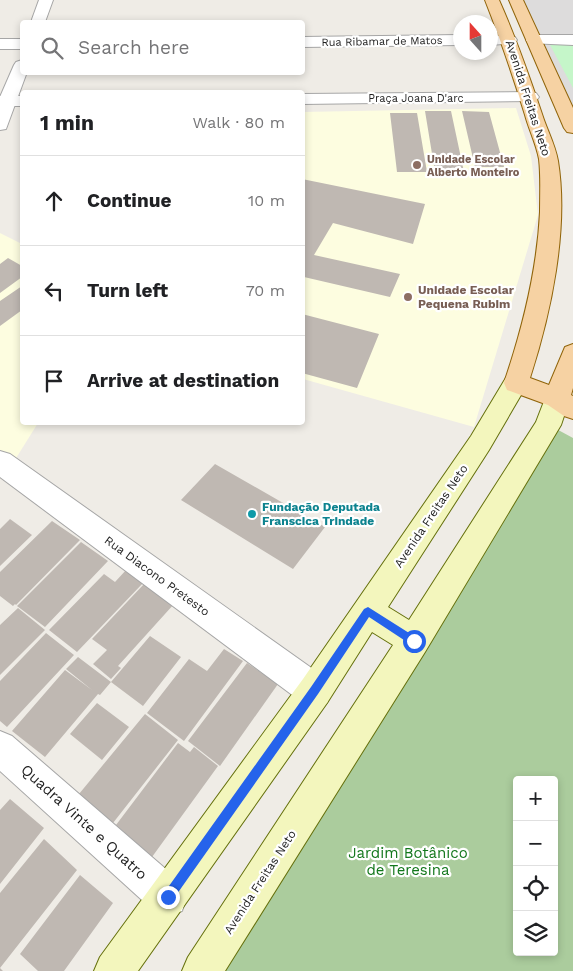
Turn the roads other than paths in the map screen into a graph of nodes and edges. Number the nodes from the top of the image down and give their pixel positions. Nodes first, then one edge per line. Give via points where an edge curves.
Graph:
1 (46, 0) edge
2 (492, 0) edge
3 (516, 0) edge
4 (39, 20) edge
5 (453, 40) edge
6 (498, 40) edge
7 (509, 40) junction
8 (534, 40) junction
9 (573, 40) edge
10 (305, 42) edge
11 (0, 44) edge
12 (20, 44) edge
13 (20, 71) edge
14 (530, 97) junction
15 (305, 99) edge
16 (10, 101) edge
17 (0, 125) edge
18 (573, 128) edge
19 (573, 353) edge
20 (516, 383) junction
21 (565, 404) edge
22 (0, 462) edge
23 (368, 612) junction
24 (414, 641) junction
25 (315, 691) junction
26 (0, 748) edge
27 (168, 897) junction
28 (114, 971) edge
29 (202, 971) edge

1 - 4 street
2 - 7 main road, Avenida Freitas Neto
3 - 8 main road, Avenida Freitas Neto
5 - 10 street, Rua Ribamar de Matos
6 - 7 street
7 - 14 main road, Avenida Freitas Neto
8 - 9 street
8 - 18 main road, Avenida Freitas Neto
11 - 12 street
13 - 16 street
14 - 15 street, Praça Joana D'arc
14 - 20 main road, Avenida Freitas Neto via 547,151 550,218 542,298
16 - 17 street
19 - 21 main road, Avenida Freitas Neto
20 - 21 main road
20 - 23 main road, Avenida Freitas Neto
21 - 24 main road, Avenida Freitas Neto via 548,425
22 - 25 street, Rua Diacono Pretesto
23 - 24 main road
23 - 25 main road, Avenida Freitas Neto
24 - 29 main road, Avenida Freitas Neto
25 - 27 main road, Avenida Freitas Neto
26 - 27 street, Quadra Vinte e Quatro
27 - 28 main road, Avenida Freitas Neto

